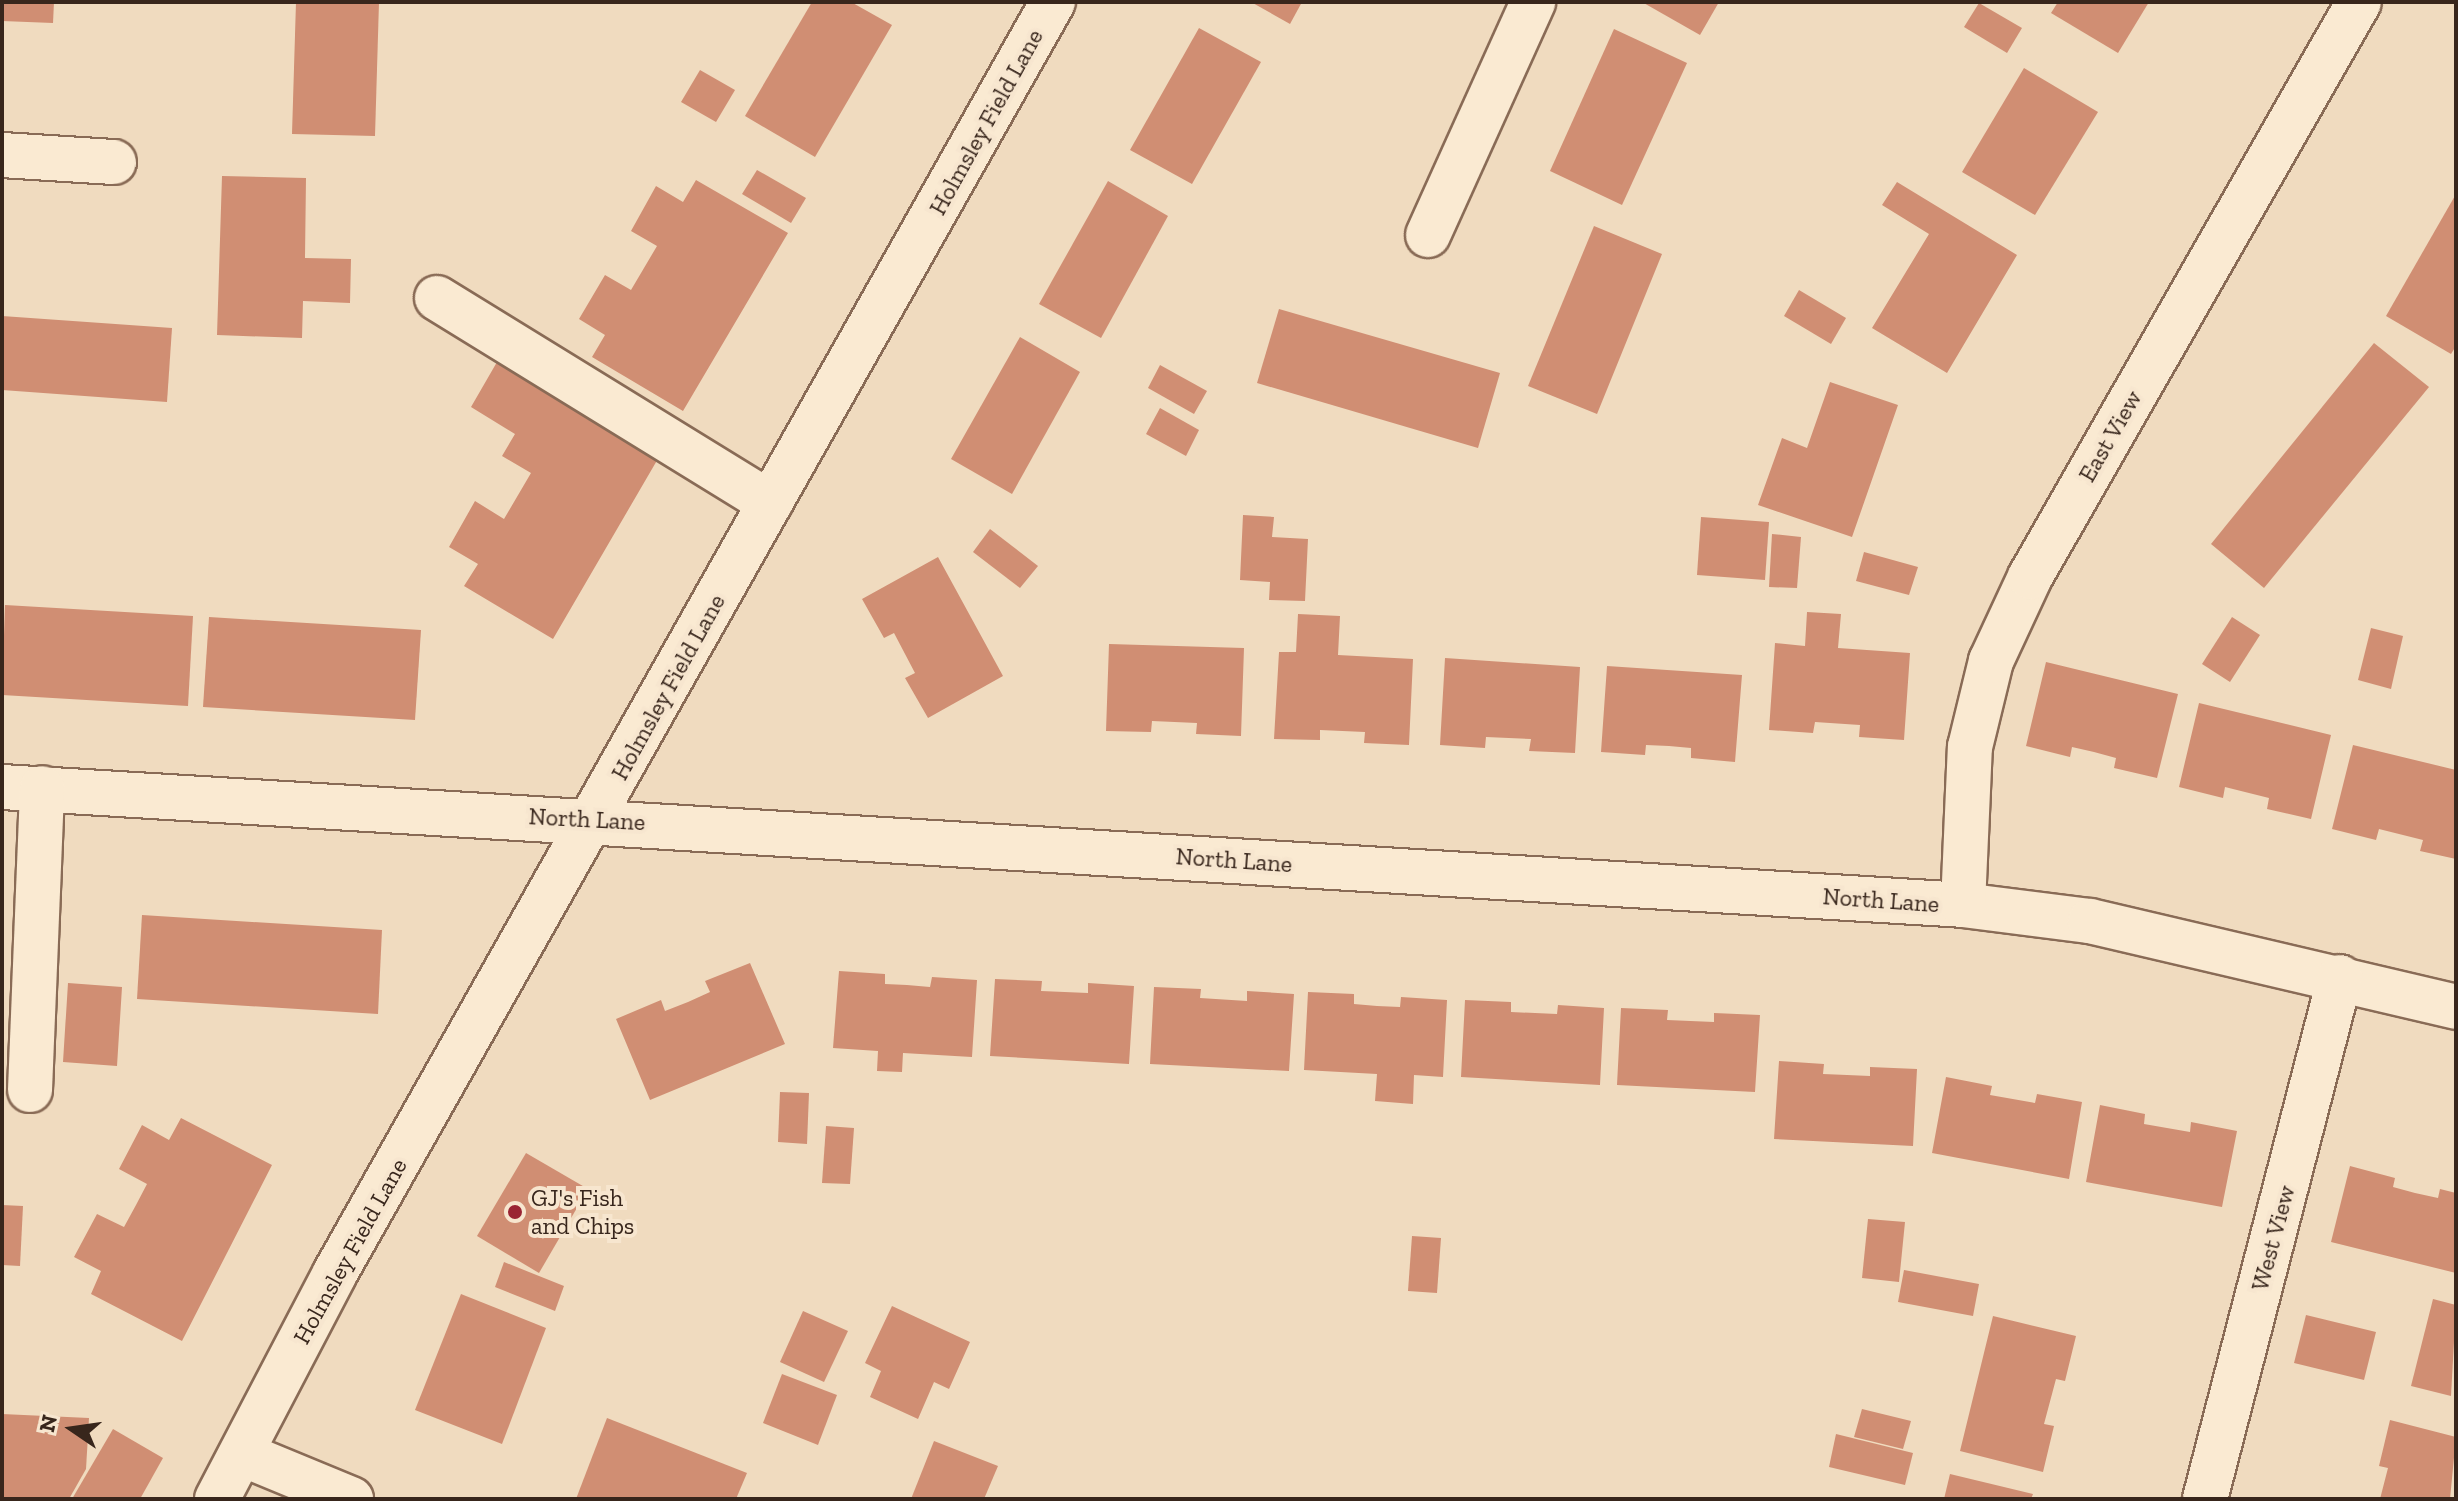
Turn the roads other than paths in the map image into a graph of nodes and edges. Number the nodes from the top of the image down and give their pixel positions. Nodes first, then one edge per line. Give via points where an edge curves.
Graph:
1 (1053, 2) edge
2 (1533, 2) edge
3 (2359, 2) edge
4 (2, 155) edge
5 (114, 162) dead end
6 (1428, 235) dead end
7 (437, 298) dead end
8 (770, 503) junction
9 (22, 787) edge
10 (595, 819) junction
11 (1963, 905) junction
12 (2340, 977) junction
13 (2456, 1007) edge
14 (30, 1090) dead end
15 (242, 1454) junction
16 (217, 1499) edge
17 (351, 1499) edge
18 (2205, 1499) edge

1 - 8 street, Holmsley Field Lane
2 - 6 street
3 - 11 street, East View via 2030,577 1991,661 1970,747
4 - 5 street
7 - 8 street
8 - 10 street, Holmsley Field Lane
9 - 10 street, North Lane
9 - 14 street
10 - 11 street, North Lane
10 - 15 street, Holmsley Field Lane via 335,1273
11 - 12 street, North Lane via 2090,921
12 - 13 street, North Lane
12 - 18 street, West View
15 - 16 street, Holmsley Field Lane
15 - 17 street

